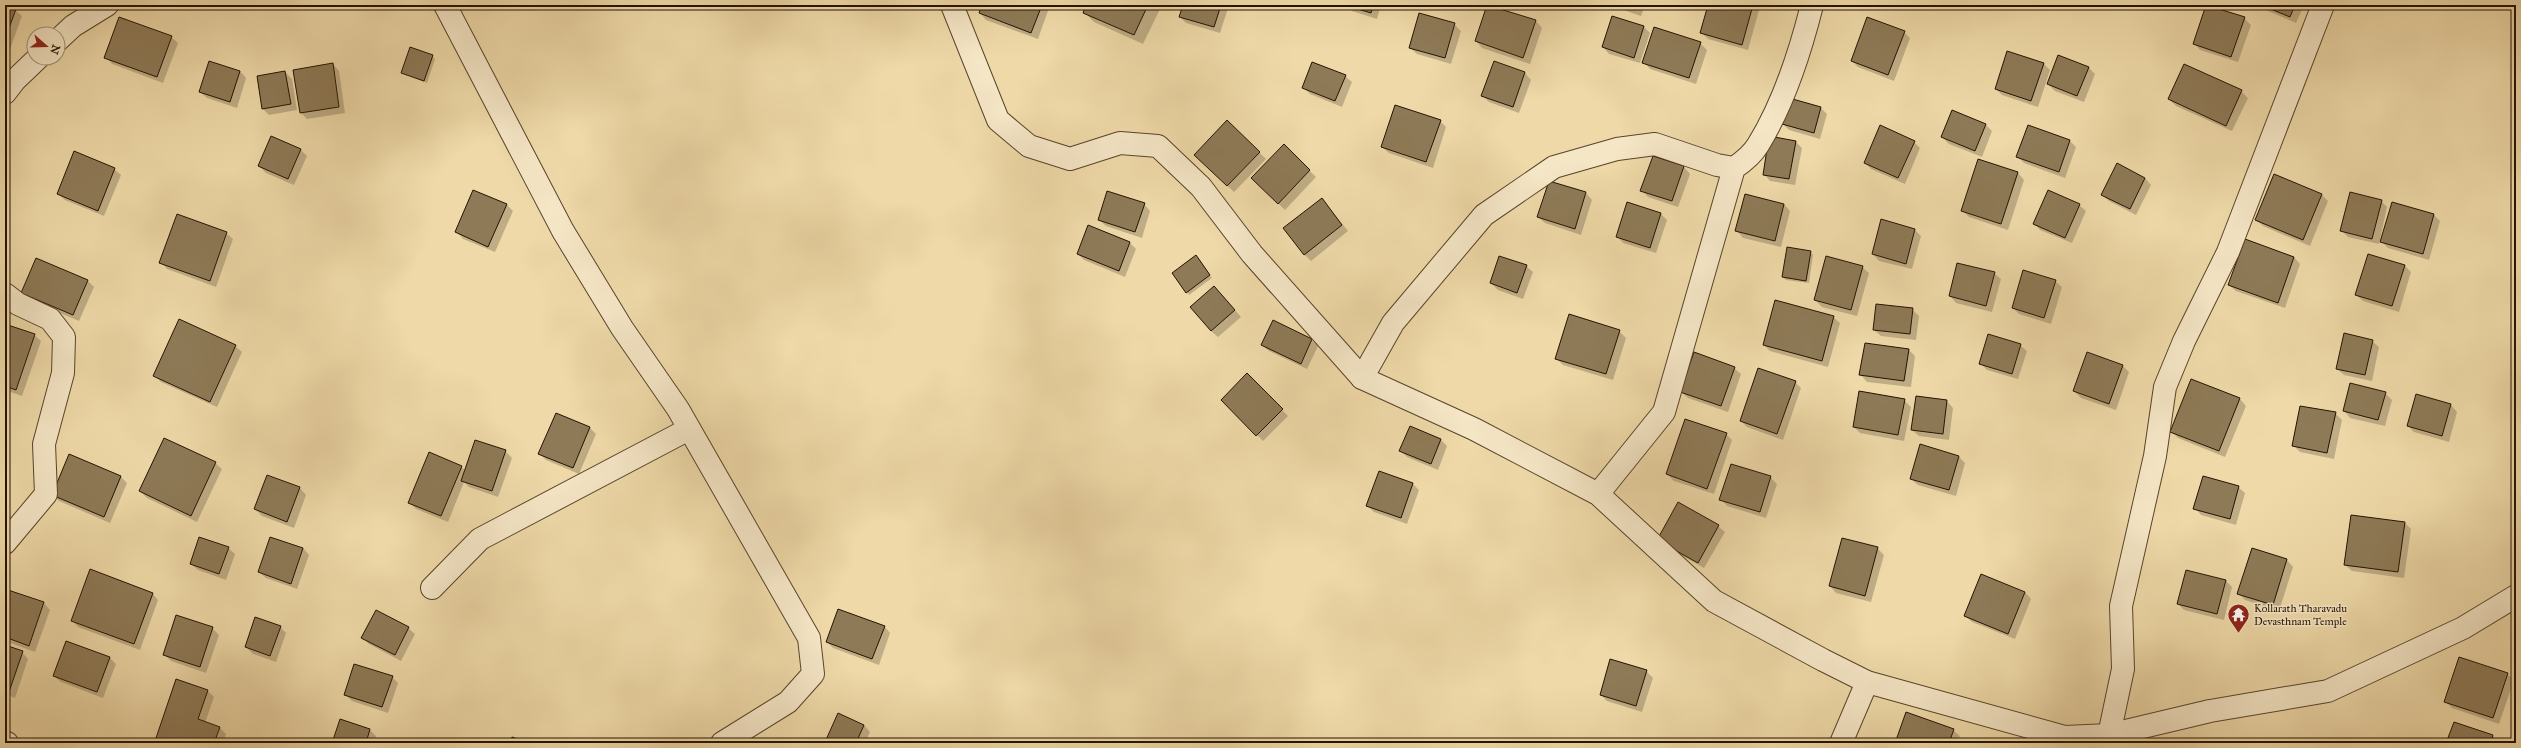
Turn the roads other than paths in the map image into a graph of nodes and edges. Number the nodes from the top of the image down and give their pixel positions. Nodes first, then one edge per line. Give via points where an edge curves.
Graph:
1 (107, 5) edge
2 (445, 5) edge
3 (952, 5) edge
4 (1812, 5) edge
5 (2323, 5) edge
6 (66, 33) edge
7 (30, 66) edge
8 (5, 93) edge
9 (1734, 168) junction
10 (5, 294) edge
11 (1362, 378) junction
12 (689, 429) junction
13 (1598, 494) junction
14 (5, 543) edge
15 (432, 588) dead end
16 (2516, 596) edge
17 (1867, 682) junction
18 (2109, 735) junction
19 (722, 743) edge
20 (1841, 743) edge

1 - 6 street
2 - 12 street via 563,231 622,328
3 - 11 street via 998,120 1028,146 1070,159 1120,143 1158,146 1201,187 1252,254
4 - 9 street via 1792,74 1758,146 1748,158
5 - 18 street via 2228,252 2184,341 2165,387 2155,456 2121,606 2123,669
7 - 8 street
9 - 11 street via 1717,165 1655,144 1617,148 1554,167 1484,215 1393,323
9 - 13 street via 1664,412
10 - 14 street via 18,304 50,318 64,337 63,373 44,444 46,494
11 - 13 street via 1474,429
12 - 15 street via 480,539
12 - 19 street via 809,638 813,674 788,702
13 - 17 street via 1714,600
16 - 18 street via 2463,628 2328,691 2210,711
17 - 18 street via 2065,737
17 - 20 street

